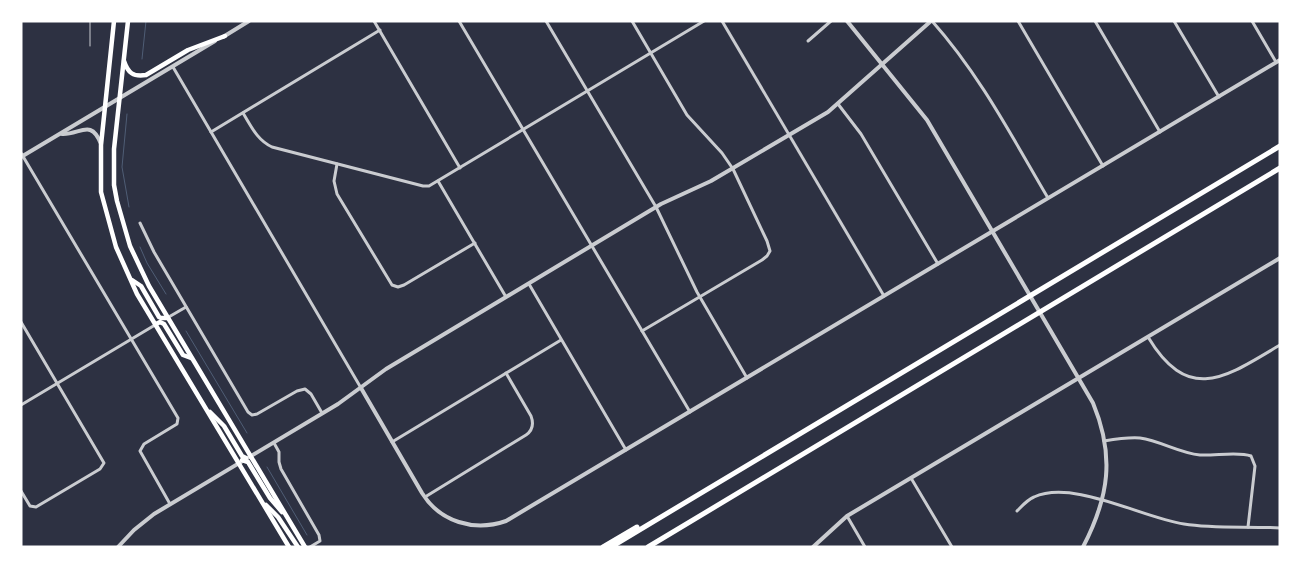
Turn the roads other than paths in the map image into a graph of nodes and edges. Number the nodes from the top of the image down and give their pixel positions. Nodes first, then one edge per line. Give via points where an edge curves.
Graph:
1 (90, 21) edge
2 (114, 21) edge
3 (128, 21) edge
4 (249, 21) edge
5 (374, 21) edge
6 (459, 21) edge
7 (546, 21) edge
8 (632, 21) edge
9 (704, 21) edge
10 (722, 21) edge
11 (831, 21) edge
12 (847, 21) edge
13 (931, 21) edge
14 (1018, 21) edge
15 (1095, 21) edge
16 (1174, 21) edge
17 (1252, 21) edge
18 (380, 30) junction
19 (225, 36) junction
20 (808, 41) dead end
21 (90, 46) dead end
22 (651, 53) junction
23 (123, 61) junction
24 (1278, 61) edge
25 (883, 64) junction
26 (173, 66) junction
27 (587, 91) junction
28 (1218, 97) junction
29 (120, 98) junction
30 (838, 104) junction
31 (105, 107) junction
32 (243, 112) junction
33 (524, 130) junction
34 (211, 132) junction
35 (1160, 132) junction
36 (62, 134) junction
37 (789, 136) junction
38 (101, 145) junction
39 (1280, 146) edge
40 (22, 156) edge
41 (337, 164) junction
42 (1103, 166) junction
43 (460, 168) junction
44 (1280, 168) edge
45 (732, 169) junction
46 (438, 181) junction
47 (1048, 198) junction
48 (656, 207) junction
49 (140, 223) dead end
50 (993, 231) junction
51 (475, 243) junction
52 (592, 246) junction
53 (1280, 258) edge
54 (938, 264) junction
55 (130, 279) junction
56 (528, 284) junction
57 (884, 296) junction
58 (507, 297) junction
59 (700, 297) junction
60 (186, 307) junction
61 (167, 318) junction
62 (21, 322) edge
63 (156, 324) junction
64 (642, 331) junction
65 (1148, 337) junction
66 (132, 339) junction
67 (561, 340) junction
68 (1280, 345) edge
69 (192, 359) junction
70 (506, 373) junction
71 (748, 378) junction
72 (1079, 378) junction
73 (58, 384) junction
74 (361, 388) junction
75 (21, 405) edge
76 (204, 405) junction
77 (690, 412) junction
78 (322, 413) junction
79 (1104, 441) junction
80 (273, 442) junction
81 (392, 442) junction
82 (626, 450) junction
83 (244, 459) junction
84 (910, 478) junction
85 (710, 488) junction
86 (21, 491) edge
87 (425, 496) junction
88 (261, 500) junction
89 (1102, 501) junction
90 (170, 504) junction
91 (1017, 512) dead end
92 (847, 516) junction
93 (289, 520) junction
94 (1248, 527) junction
95 (1280, 528) edge
96 (118, 547) edge
97 (289, 547) edge
98 (298, 547) edge
99 (305, 547) edge
100 (310, 547) edge
101 (603, 547) edge
102 (611, 547) edge
103 (649, 547) edge
104 (813, 547) edge
105 (865, 547) edge
106 (952, 547) edge
107 (1083, 547) edge

1 - 21 lane
2 - 31 main road
3 - 23 main road
4 - 19 street
5 - 18 street
6 - 33 street
7 - 27 street
8 - 22 street
9 - 22 street
10 - 37 street
11 - 20 street
12 - 25 street
13 - 25 street
13 - 47 street via 977,78
14 - 42 street
15 - 35 street
16 - 28 street
17 - 24 street
18 - 32 street
18 - 43 street
19 - 23 main road via 188,50 146,75 131,74
19 - 26 street
22 - 27 street
22 - 45 street via 690,119 722,153
23 - 29 main road
24 - 28 street
25 - 30 street
25 - 50 street via 927,120
26 - 29 street
26 - 34 street
27 - 33 street
27 - 48 street
28 - 35 street
29 - 31 street
29 - 61 main road via 113,169 117,201 136,262
30 - 37 street
30 - 54 street via 861,134
31 - 36 street
31 - 38 main road
32 - 34 street
32 - 41 street via 257,136 269,146
33 - 43 street
33 - 52 street
34 - 74 street
35 - 42 street
36 - 38 street via 92,130
36 - 40 street
37 - 45 street
37 - 57 street
38 - 55 main road via 101,192 116,247
39 - 85 highway
40 - 66 street
41 - 46 street via 423,186
41 - 51 street via 334,181 337,194 392,285 404,285
42 - 47 street
43 - 46 street
44 - 103 highway
45 - 48 street
45 - 59 street via 770,251 765,258
46 - 51 street
47 - 50 street
48 - 52 street
48 - 59 street
49 - 60 street
50 - 54 street
50 - 72 street
51 - 58 street
52 - 56 street
52 - 64 street
53 - 65 street
54 - 57 street
55 - 61 main road via 141,286 159,316
55 - 63 main road
56 - 58 street
56 - 67 street
57 - 71 street
58 - 74 street via 386,369
59 - 64 street
59 - 71 street
60 - 61 street
60 - 78 street via 250,414 259,414 302,389 309,392
61 - 69 main road
62 - 73 street
63 - 66 street
63 - 69 main road via 164,324 183,355
63 - 76 main road
64 - 77 street
65 - 68 street via 1173,368 1202,378 1232,373
65 - 72 street
66 - 73 street
66 - 90 street via 177,416 175,426 140,448 140,454
67 - 70 street
67 - 82 street
69 - 83 main road
70 - 81 street
70 - 87 street via 531,416 531,430
71 - 77 street
72 - 79 street via 1096,410
72 - 84 street
73 - 75 street
73 - 86 street via 104,460 104,466 38,506 30,506
74 - 78 street
74 - 81 street
76 - 83 main road
76 - 83 main road via 224,426
77 - 82 street
78 - 80 street
79 - 89 street via 1106,467
79 - 94 street via 1140,438 1196,454 1251,456 1254,466
80 - 83 street
80 - 100 street via 279,452 281,469 319,535 320,541
81 - 87 street
82 - 87 street via 516,516 494,524 477,526 457,522 440,512
83 - 88 main road
83 - 90 street
83 - 93 main road
83 - 93 main road
84 - 92 street
84 - 106 street
85 - 101 highway
85 - 102 highway
88 - 97 main road
88 - 98 main road via 278,517
89 - 91 street via 1070,493 1049,493 1029,499
89 - 94 street via 1183,524
89 - 107 street
90 - 96 street via 142,522
92 - 104 street
92 - 105 street
93 - 99 main road
94 - 95 street

